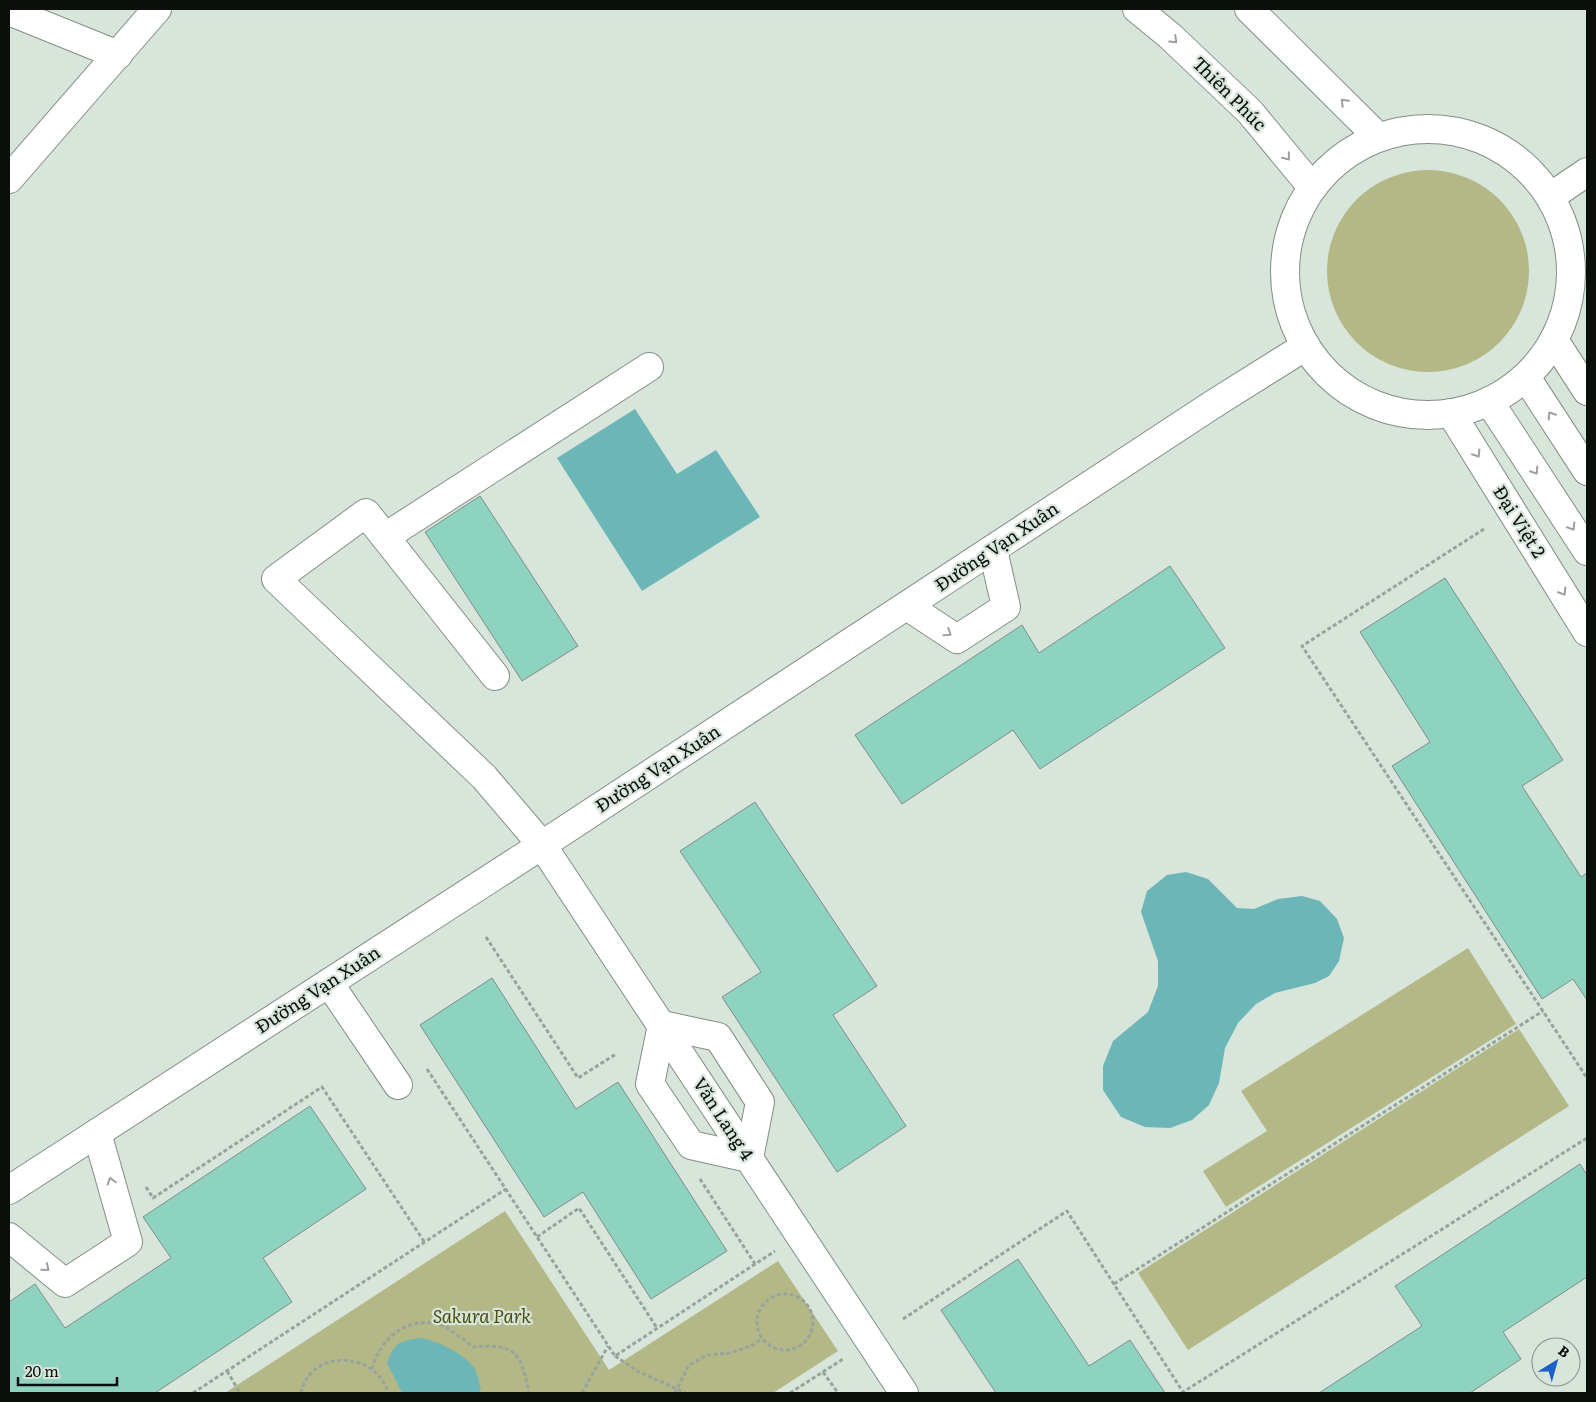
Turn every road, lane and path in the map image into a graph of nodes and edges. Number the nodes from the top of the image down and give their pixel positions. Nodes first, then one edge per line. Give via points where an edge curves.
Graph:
1 (156, 9) edge
2 (1137, 9) edge
3 (1249, 9) edge
4 (9, 11) edge
5 (118, 55) junction
6 (1378, 137) junction
7 (1587, 172) edge
8 (9, 179) edge
9 (1312, 187) junction
10 (1550, 197) junction
11 (1554, 340) junction
12 (1306, 346) junction
13 (649, 367) dead end
14 (1526, 377) junction
15 (1587, 391) edge
16 (1489, 401) junction
17 (1451, 413) junction
18 (1587, 471) edge
19 (1484, 530) dead end
20 (385, 536) junction
21 (993, 550) junction
22 (1587, 551) edge
23 (907, 606) junction
24 (1587, 632) edge
25 (495, 676) dead end
26 (542, 845) junction
27 (486, 938) dead end
28 (328, 983) junction
29 (1543, 1010) junction
30 (662, 1025) junction
31 (616, 1054) dead end
32 (426, 1068) dead end
33 (1587, 1078) edge
34 (398, 1086) dead end
35 (97, 1133) junction
36 (1587, 1138) edge
37 (749, 1158) junction
38 (699, 1178) dead end
39 (143, 1183) dead end
40 (506, 1189) junction
41 (9, 1190) edge
42 (9, 1236) edge
43 (537, 1237) junction
44 (424, 1243) junction
45 (783, 1246) dead end
46 (755, 1264) junction
47 (1114, 1284) junction
48 (903, 1319) dead end
49 (657, 1328) junction
50 (761, 1339) junction
51 (608, 1346) junction
52 (615, 1356) junction
53 (845, 1358) dead end
54 (372, 1368) junction
55 (227, 1371) junction
56 (823, 1372) junction
57 (678, 1388) junction
58 (193, 1393) edge
59 (240, 1393) edge
60 (301, 1393) edge
61 (388, 1393) edge
62 (529, 1393) edge
63 (582, 1393) edge
64 (675, 1393) edge
65 (686, 1393) edge
66 (790, 1393) edge
67 (838, 1393) edge
68 (904, 1393) edge

1 - 5 street
2 -> 9 street, Thiên Phúc via 1250,112
6 -> 3 street
4 - 5 street
5 - 8 street
6 - 9 street via 1338,160
6 - 10 street via 1405,130 1433,128 1461,132 1512,156
7 - 10 street
9 - 12 street via 1298,211 1284,266 1286,294
10 - 11 street via 1570,249 1572,277 1568,305
11 - 14 street
11 - 15 street
12 - 17 street via 1323,369 1369,402 1395,411 1423,415
12 - 21 street, Đường Vạn Xuân
13 - 20 street
14 - 16 street
18 -> 14 street
16 - 17 street
16 -> 22 street
17 -> 24 street, Đại Việt 2
19 - 29 path via 1302,646
20 - 25 street
20 - 26 street, Văn Lang 4 via 366,513 276,579 484,777
21 - 23 street, Đường Vạn Xuân
23 -> 21 street via 957,639 973,629 1006,607
23 - 26 street, Đường Vạn Xuân
26 - 28 street, Đường Vạn Xuân
26 - 30 street, Văn Lang 4
27 - 31 path via 578,1078
28 - 34 street
28 - 35 street, Đường Vạn Xuân
29 - 33 path
29 - 47 path
30 - 37 street, Văn Lang 4
30 - 37 street via 718,1037 760,1102
30 - 37 street via 650,1084 691,1145
32 - 40 path
35 - 41 street, Đường Vạn Xuân
42 -> 35 street via 65,1283 128,1242
36 - 47 path via 1183,1392
37 - 68 street, Văn Lang 4
38 - 46 path
39 - 44 path via 153,1198 322,1087
40 - 43 path
40 - 44 path
43 - 49 path via 579,1208
43 - 51 path
44 - 55 path
45 - 46 path
46 - 49 path
47 - 48 path via 1067,1211
49 - 52 path
50 - 50 path via 773,1348 788,1350 802,1345 812,1334 814,1319 808,1305 797,1295 782,1293 768,1298 758,1310 756,1324
50 - 57 path via 729,1353 707,1355 689,1365
51 - 52 path
51 - 63 path
52 - 57 path via 639,1372
53 - 56 path
54 - 60 path via 354,1360 334,1360 315,1369
54 - 61 path
54 - 62 path via 376,1353 387,1338 415,1323 440,1324 474,1347 498,1345 516,1354 526,1375
55 - 58 path
55 - 59 path
56 - 66 path
56 - 67 path
57 - 64 path
57 - 65 path

